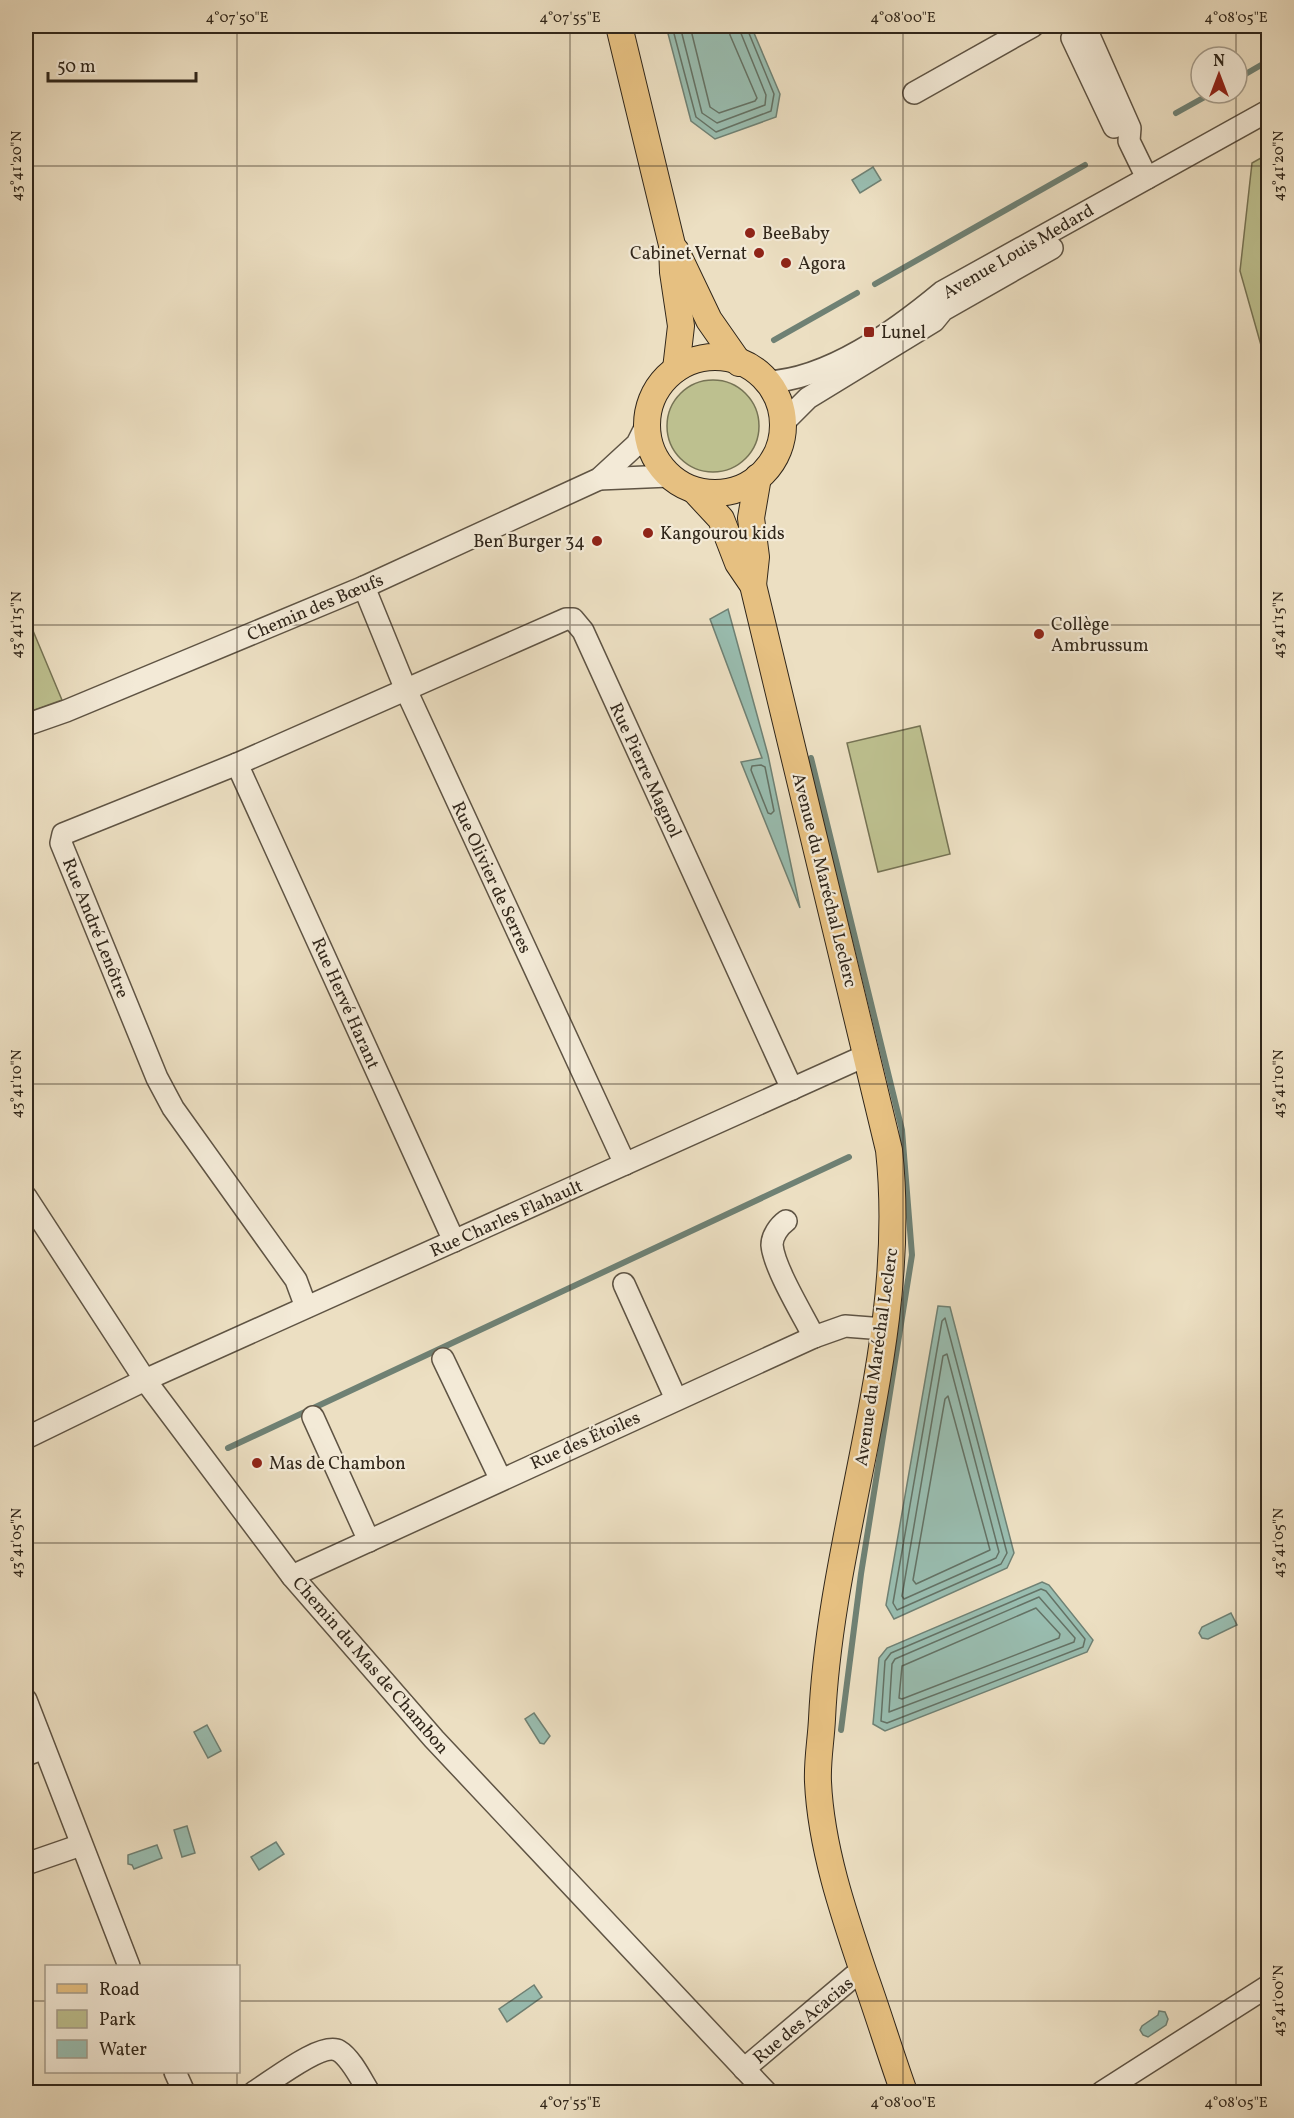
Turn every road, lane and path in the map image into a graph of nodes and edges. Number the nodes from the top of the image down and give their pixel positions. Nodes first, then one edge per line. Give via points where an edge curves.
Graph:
1 (619, 26) edge
2 (1032, 26) edge
3 (1077, 26) edge
4 (914, 93) dead end
5 (1269, 111) edge
6 (1269, 125) edge
7 (1147, 178) junction
8 (672, 245) junction
9 (740, 363) junction
10 (676, 369) junction
11 (766, 382) junction
12 (647, 424) junction
13 (782, 424) junction
14 (669, 476) junction
15 (758, 477) junction
16 (599, 479) junction
17 (695, 491) junction
18 (753, 585) junction
19 (364, 588) junction
20 (406, 690) junction
21 (26, 725) edge
22 (237, 764) junction
23 (867, 1055) junction
24 (792, 1089) junction
25 (625, 1164) junction
26 (26, 1197) edge
27 (786, 1221) dead end
28 (454, 1241) junction
29 (624, 1284) dead end
30 (306, 1307) junction
31 (884, 1329) junction
32 (814, 1337) junction
33 (443, 1359) dead end
34 (145, 1380) junction
35 (676, 1399) junction
36 (313, 1417) dead end
37 (26, 1438) edge
38 (500, 1479) junction
39 (369, 1541) junction
40 (292, 1576) junction
41 (26, 1700) edge
42 (35, 1752) edge
43 (81, 1845) junction
44 (26, 1864) edge
45 (129, 1965) edge
46 (864, 1972) junction
47 (1269, 1986) edge
48 (744, 2069) junction
49 (175, 2073) edge
50 (184, 2092) edge
51 (254, 2092) edge
52 (369, 2092) edge
53 (766, 2092) edge
54 (904, 2092) edge
55 (1102, 2092) edge

1 - 8 main road
2 - 4 street
3 - 7 street via 1088,33 1130,128 1129,141
5 - 7 street, Avenue Louis Medard
6 - 13 street, Avenue Louis Medard via 943,310 934,321 808,398
7 - 11 street, Avenue Louis Medard via 942,292 915,314 830,366 805,376
8 - 9 main road via 709,320
8 - 10 main road via 681,326
9 - 10 main road via 714,358
9 - 11 main road
10 - 12 main road via 652,399
11 - 13 main road via 776,397
12 - 14 main road via 650,447
12 - 16 street, Chemin des Bœufs via 637,444
13 - 15 main road via 774,459
14 - 16 street, Chemin des Bœufs
14 - 17 main road
15 - 17 main road via 724,492
15 - 18 main road, Avenue du Maréchal Leclerc via 751,518 756,557
16 - 19 street, Chemin des Bœufs
17 - 18 main road, Avenue du Maréchal Leclerc via 721,519 738,563
18 - 23 main road, Avenue du Maréchal Leclerc
19 - 20 street, Rue Olivier de Serres
19 - 21 street, Chemin des Bœufs
20 - 22 street, Rue André Lenôtre
20 - 24 street, Rue Pierre Magnol via 566,619 576,621
20 - 25 street, Rue Olivier de Serres
22 - 28 street, Rue Hervé Harant
22 - 30 street, Rue André Lenôtre via 63,834 61,843 157,1078 173,1108 296,1280
23 - 24 street, Rue Charles Flahault
23 - 31 main road, Avenue du Maréchal Leclerc via 889,1150 894,1194 892,1268
24 - 25 street, Rue Charles Flahault
25 - 28 street, Rue Charles Flahault
26 - 34 street, Chemin du Mas de Chambon
27 - 32 street via 779,1226 772,1243 777,1263
28 - 30 street, Rue Charles Flahault
29 - 35 street
30 - 34 street, Rue Charles Flahault
31 - 32 street, Rue des Étoiles via 845,1326
31 - 46 main road, Avenue du Maréchal Leclerc via 838,1581 824,1680 818,1780 835,1882
32 - 35 street, Rue des Étoiles
33 - 38 street
34 - 37 street, Rue Charles Flahault
34 - 40 street, Chemin du Mas de Chambon
35 - 38 street, Rue des Étoiles
36 - 39 street
38 - 39 street, Rue des Étoiles
39 - 40 street, Rue des Étoiles
40 - 48 street, Chemin du Mas de Chambon via 434,1739
41 - 42 street
42 - 43 street
43 - 44 street
43 - 45 street
46 - 48 street, Rue des Acacias via 854,1976
46 - 54 main road, Avenue du Maréchal Leclerc
47 - 55 street
48 - 53 street, Chemin du Mas de Chambon
49 - 50 street
51 - 52 street via 317,2052 332,2048 342,2052

